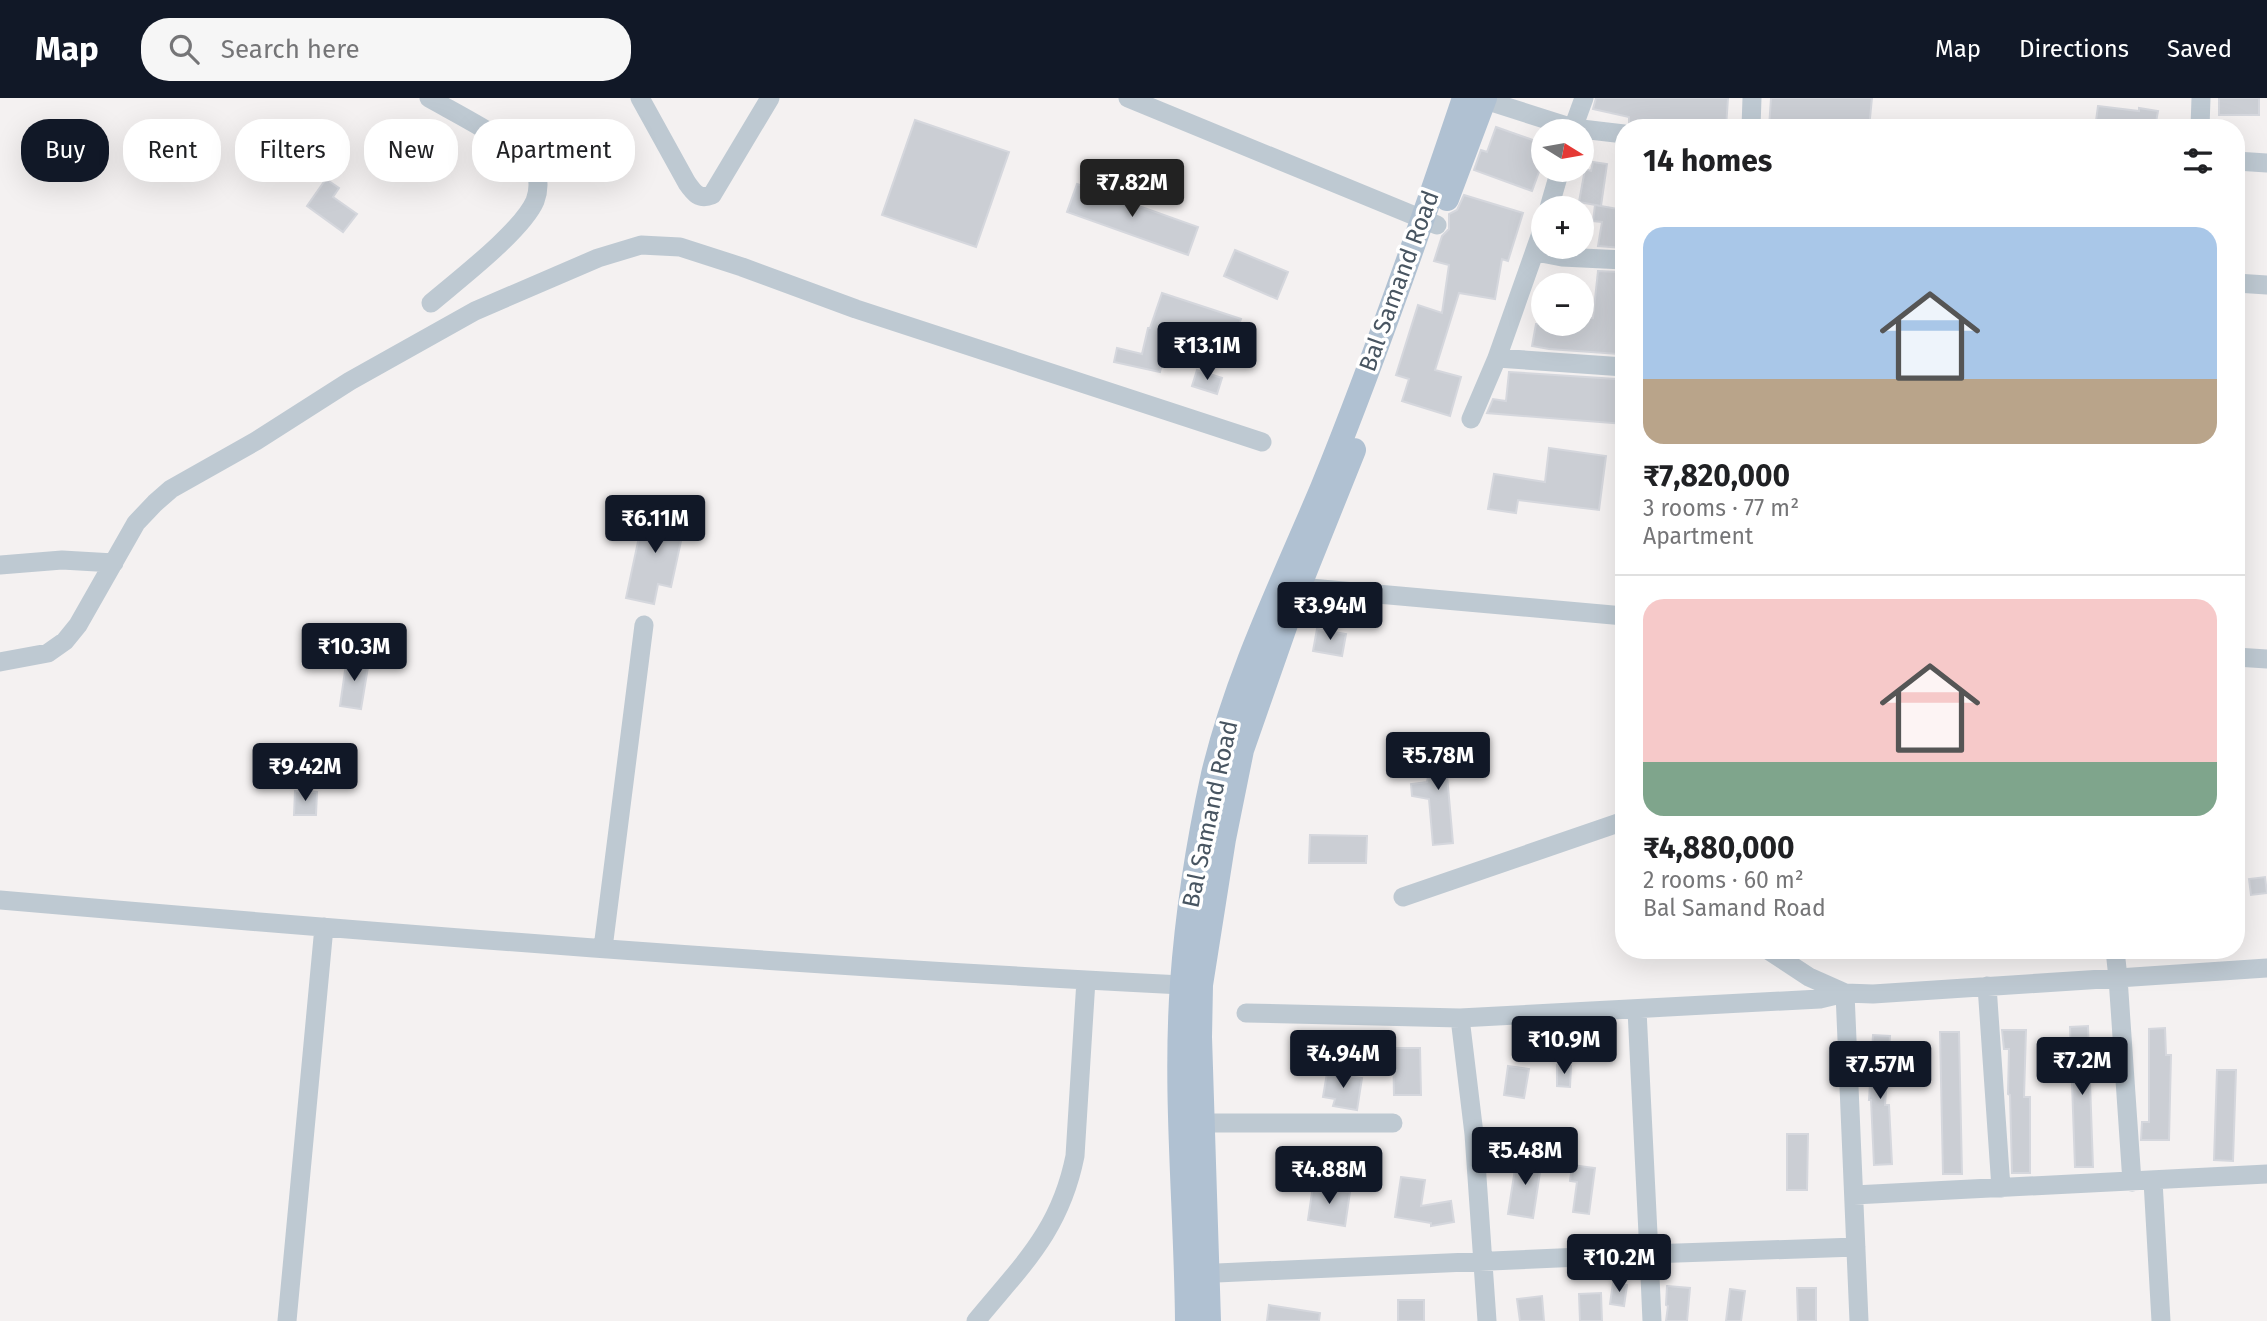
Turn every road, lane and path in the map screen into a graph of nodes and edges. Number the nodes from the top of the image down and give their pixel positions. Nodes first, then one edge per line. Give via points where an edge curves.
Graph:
1 (429, 98) edge
2 (640, 98) edge
3 (770, 98) edge
4 (1129, 98) edge
5 (1584, 98) edge
6 (1752, 98) edge
7 (2201, 98) edge
8 (1478, 99) edge
9 (1539, 119) edge
10 (1577, 119) edge
11 (1751, 119) edge
12 (2200, 119) edge
13 (1594, 132) edge
14 (1615, 133) edge
15 (2245, 162) edge
16 (2267, 163) edge
17 (1430, 222) junction
18 (1533, 259) edge
19 (1594, 259) edge
20 (1615, 260) edge
21 (2245, 283) edge
22 (2267, 285) edge
23 (431, 303) dead end
24 (1497, 358) junction
25 (1615, 366) edge
26 (1471, 419) dead end
27 (1262, 442) dead end
28 (114, 563) junction
29 (0, 565) edge
30 (1299, 587) junction
31 (1615, 615) edge
32 (644, 625) dead end
33 (2245, 658) edge
34 (2267, 659) edge
35 (0, 662) edge
36 (1615, 824) edge
37 (1403, 897) dead end
38 (0, 900) edge
39 (324, 927) junction
40 (603, 948) junction
41 (1782, 959) edge
42 (2116, 959) edge
43 (2267, 968) edge
44 (2118, 978) junction
45 (1086, 980) junction
46 (1182, 985) junction
47 (1987, 986) junction
48 (1845, 993) junction
49 (1637, 1010) junction
50 (1246, 1013) dead end
51 (1460, 1018) junction
52 (1203, 1123) junction
53 (1393, 1123) dead end
54 (2267, 1174) edge
55 (2152, 1181) junction
56 (2132, 1182) junction
57 (2001, 1188) junction
58 (1854, 1195) junction
59 (1856, 1247) junction
60 (1649, 1254) junction
61 (1483, 1261) junction
62 (1196, 1274) junction
63 (287, 1321) edge
64 (976, 1321) edge
65 (1187, 1321) edge
66 (1209, 1321) edge
67 (1487, 1321) edge
68 (1652, 1321) edge
69 (1859, 1321) edge
70 (2161, 1321) edge

1 - 23 street via 525,155 536,170 538,187 528,214
2 - 3 street via 687,183 705,198 712,195
4 - 17 street
5 - 10 street
6 - 11 street
7 - 12 street
8 - 9 street
8 - 17 main road, Bal Samand Road
13 - 14 street
15 - 16 street
17 - 30 main road, Bal Samand Road via 1339,492
17 - 46 main road, Bal Samand Road via 1234,702 1204,821
18 - 24 street
19 - 20 street
21 - 22 street
24 - 25 street
24 - 26 street
27 - 28 street via 680,247 641,245 598,258 475,311 350,381 172,489 136,523
28 - 29 street via 62,560
28 - 35 street via 65,641 48,653
30 - 31 street
30 - 52 main road, Bal Samand Road via 1242,750 1224,839 1201,985
32 - 40 street
33 - 34 street
36 - 37 street
38 - 39 street
39 - 40 street
39 - 63 street
40 - 45 street
41 - 48 street
42 - 44 street
43 - 44 street
44 - 47 street
44 - 56 street
45 - 46 street
45 - 64 street via 1075,1156 1069,1184 1042,1240
46 - 62 main road, Bal Samand Road via 1181,1105
47 - 48 street
47 - 57 street
48 - 49 street via 1821,999
48 - 58 street
49 - 51 street
49 - 60 street
50 - 51 street
51 - 61 street
52 - 53 street
52 - 62 main road, Bal Samand Road
54 - 55 street
55 - 56 street
55 - 70 street
56 - 57 street
57 - 58 street
58 - 59 street
59 - 60 street
59 - 69 street
60 - 61 street
60 - 68 street
61 - 62 street
61 - 67 street
62 - 65 main road, Bal Samand Road
62 - 66 main road, Bal Samand Road

